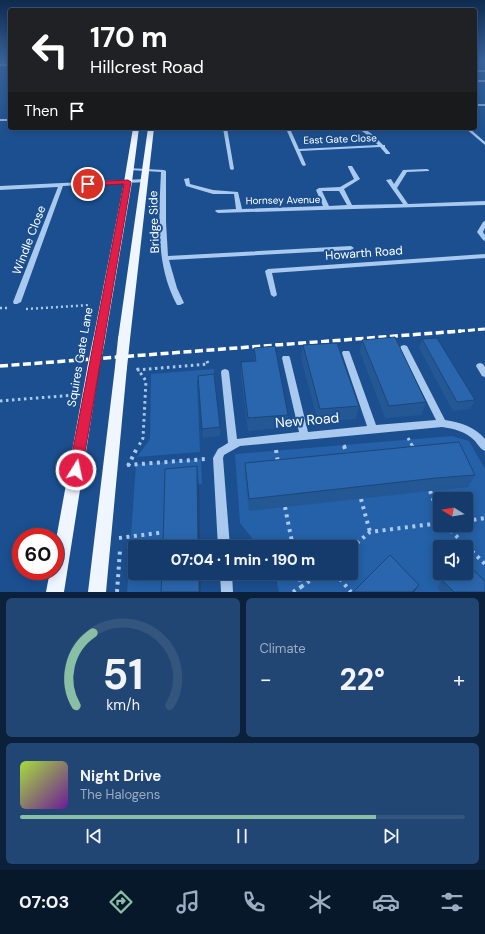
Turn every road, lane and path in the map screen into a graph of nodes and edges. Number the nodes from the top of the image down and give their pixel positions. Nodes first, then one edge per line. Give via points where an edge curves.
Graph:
1 (136, 130) edge
2 (151, 130) edge
3 (224, 130) edge
4 (363, 130) edge
5 (469, 130) edge
6 (289, 131) dead end
7 (485, 144) edge
8 (383, 146) junction
9 (298, 150) junction
10 (388, 153) dead end
11 (304, 164) dead end
12 (350, 167) dead end
13 (130, 169) junction
14 (146, 169) junction
15 (232, 170) dead end
16 (427, 170) dead end
17 (187, 179) dead end
18 (390, 180) dead end
19 (145, 181) junction
20 (128, 182) junction
21 (61, 185) junction
22 (395, 187) junction
23 (0, 188) edge
24 (341, 189) junction
25 (485, 203) edge
26 (408, 206) junction
27 (350, 207) junction
28 (327, 208) junction
29 (239, 210) junction
30 (218, 211) dead end
31 (485, 223) edge
32 (485, 239) edge
33 (351, 248) dead end
34 (485, 256) edge
35 (166, 258) junction
36 (274, 295) dead end
37 (16, 302) dead end
38 (180, 303) dead end
39 (84, 305) dead end
40 (43, 308) dead end
41 (404, 348) dead end
42 (346, 353) dead end
43 (286, 358) dead end
44 (207, 362) dead end
45 (480, 366) dead end
46 (137, 367) dead end
47 (146, 369) dead end
48 (225, 372) dead end
49 (485, 374) edge
50 (64, 396) dead end
51 (0, 401) edge
52 (442, 423) junction
53 (403, 427) junction
54 (373, 430) junction
55 (340, 432) junction
56 (304, 436) junction
57 (273, 438) junction
58 (233, 445) junction
59 (485, 447) edge
60 (414, 452) edge
61 (201, 459) dead end
62 (348, 459) edge
63 (136, 464) dead end
64 (278, 465) edge
65 (127, 472) dead end
66 (430, 491) edge
67 (361, 499) edge
68 (433, 499) edge
69 (285, 507) edge
70 (485, 518) edge
71 (473, 520) edge
72 (433, 524) edge
73 (122, 530) dead end
74 (168, 532) edge
75 (370, 532) junction
76 (451, 532) edge
77 (130, 537) dead end
78 (223, 540) edge
79 (292, 540) edge
80 (358, 542) edge
81 (485, 564) edge
82 (226, 580) edge
83 (300, 580) edge
84 (311, 580) edge
85 (341, 580) edge
86 (302, 587) junction
87 (55, 592) edge
88 (97, 592) edge
89 (117, 592) edge
90 (227, 592) edge
91 (293, 592) edge
92 (351, 592) edge

1 - 13 main road, Squires Gate Lane
2 - 14 main road
3 - 15 street
4 - 8 street, East Gate Close
5 - 7 street
6 - 9 street, East Gate Close
8 - 9 street, East Gate Close
8 - 10 street, East Gate Close
9 - 11 street, East Gate Close
12 - 24 street via 357,179
13 - 14 street, Bridge Side
13 - 20 main road, Squires Gate Lane
14 - 19 main road
14 - 35 street, Bridge Side via 164,171 162,212
16 - 22 street via 405,171
17 - 29 street, Hornsey Avenue via 188,185 213,192 236,193
18 - 22 street
19 - 20 street
19 - 88 main road, bridge via 124,339
20 - 21 street
20 - 87 main road, Squires Gate Lane, bridge
21 - 23 street
21 - 37 street, Windle Close
22 - 26 street
24 - 27 street
24 - 28 street, Hornsey Avenue via 319,190
25 - 26 street, Hornsey Avenue
26 - 27 street, Hornsey Avenue
27 - 28 street, Hornsey Avenue
28 - 29 street, Hornsey Avenue
29 - 30 street, Hornsey Avenue
31 - 32 street via 480,232
33 - 35 street
34 - 36 street, Howarth Road via 268,271
35 - 38 street, Bridge Side via 172,288
39 - 40 path
41 - 52 street
42 - 54 street
43 - 56 street
44 - 47 path via 208,364
45 - 49 street
46 - 65 path via 146,381 144,438 128,465
48 - 58 street
50 - 51 path
52 - 53 street, New Road
52 - 59 street, New Road via 462,426 474,434
53 - 54 street, New Road
53 - 60 path
54 - 55 street, New Road
55 - 56 street, New Road
55 - 62 path
56 - 57 street, New Road
57 - 58 street, New Road
57 - 64 path
58 - 78 street, New Road via 222,452 217,464
61 - 63 path
66 - 68 path
67 - 75 path
69 - 79 path
70 - 71 path
72 - 75 path
73 - 89 path
74 - 77 path
75 - 80 path
76 - 81 path
82 - 90 street
83 - 86 path
84 - 86 path
85 - 92 path
86 - 91 path

